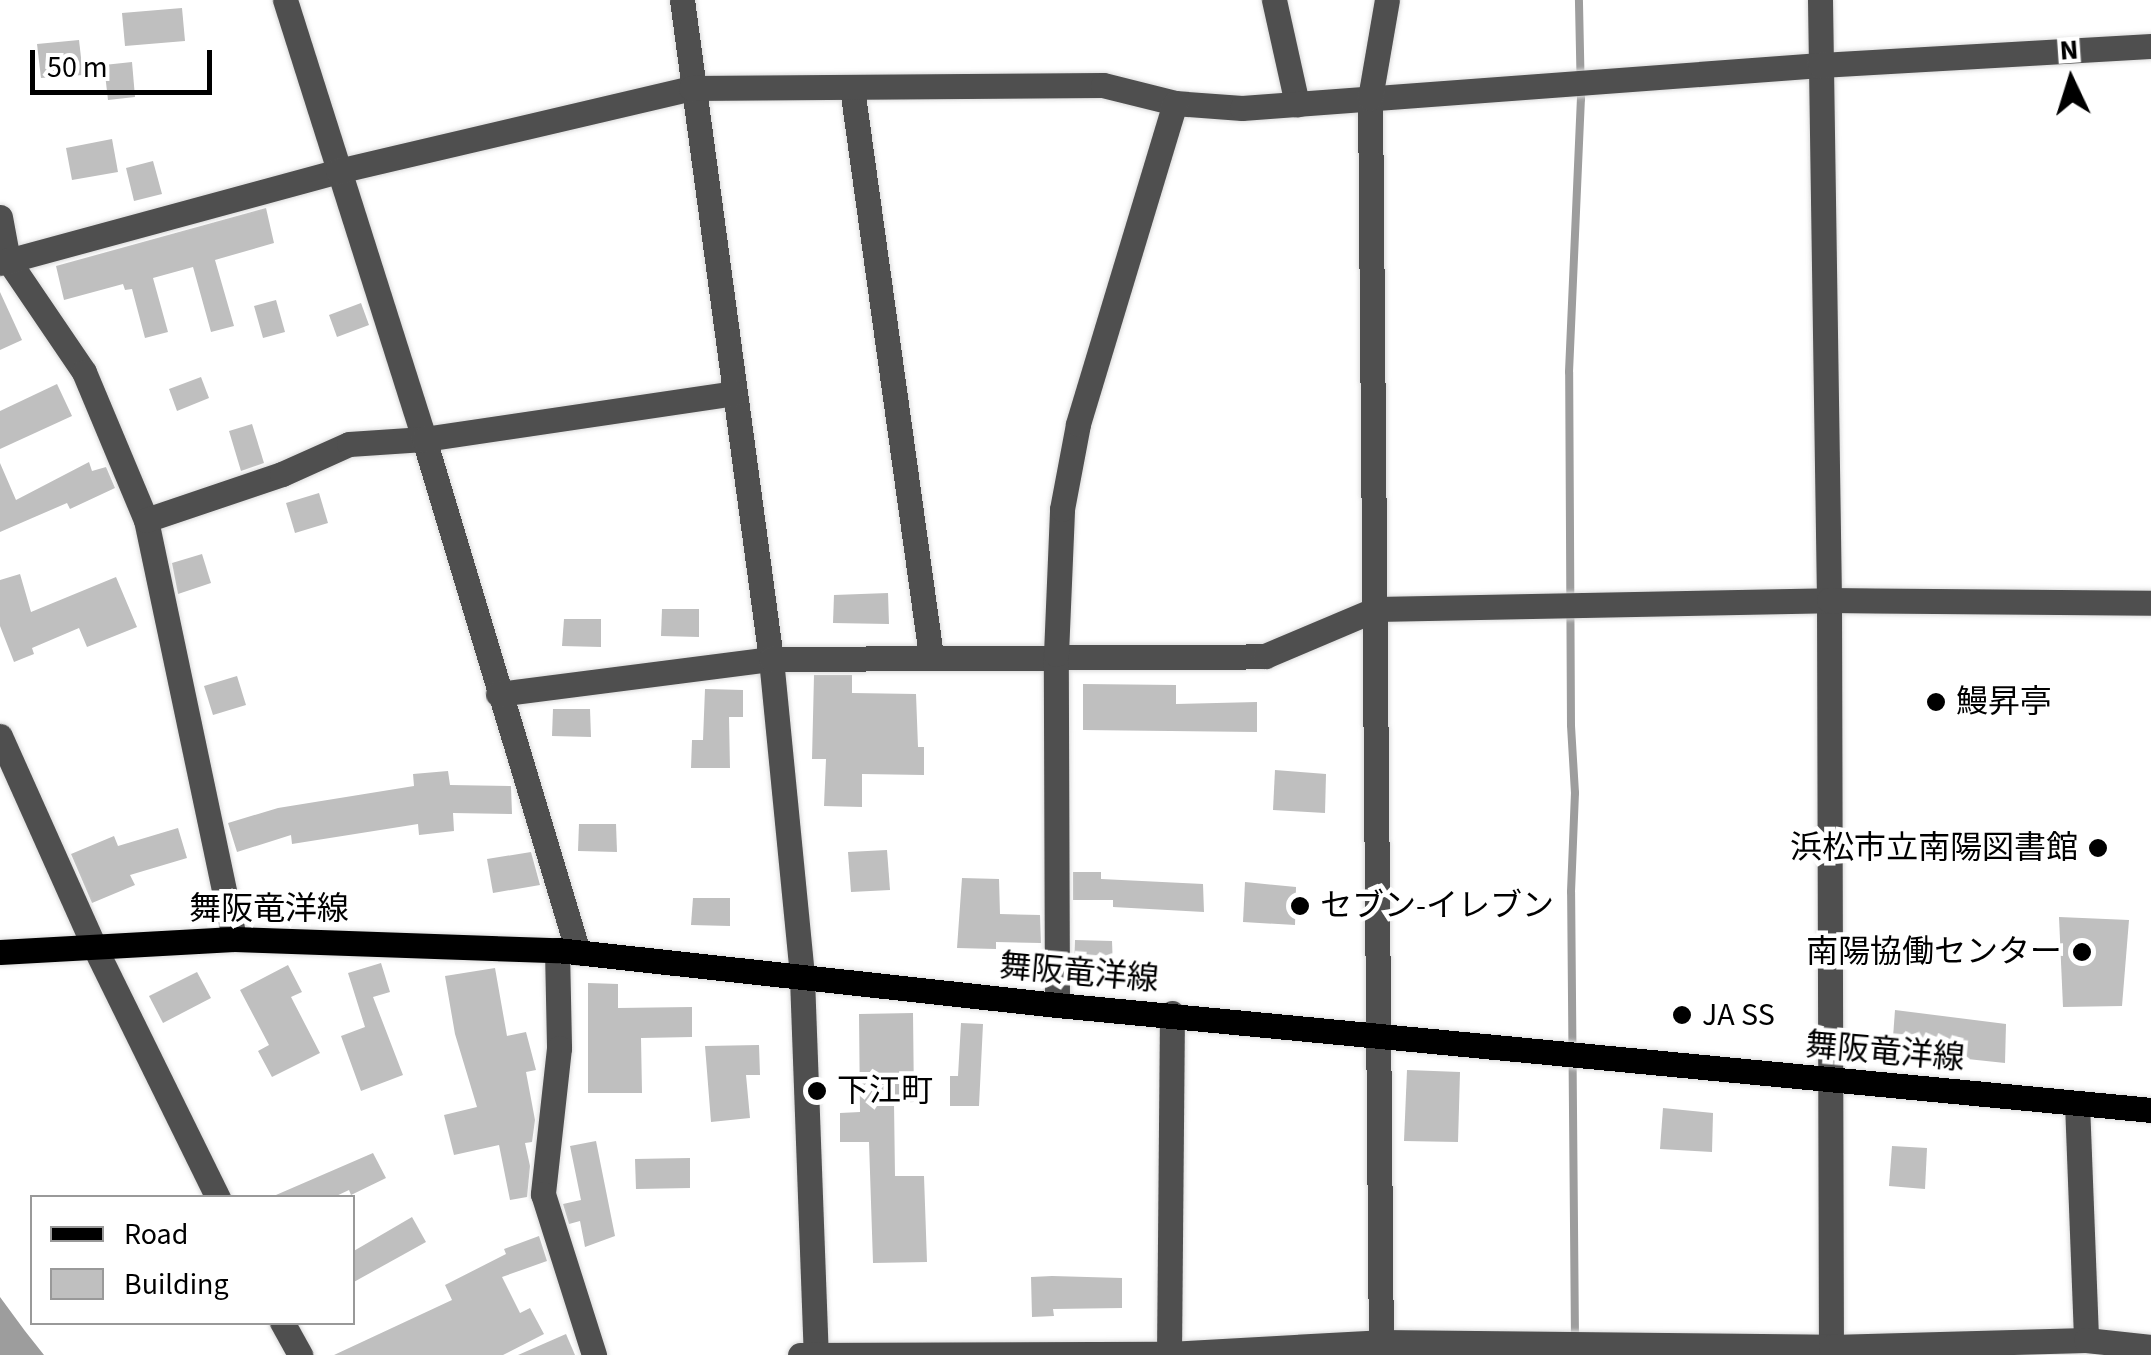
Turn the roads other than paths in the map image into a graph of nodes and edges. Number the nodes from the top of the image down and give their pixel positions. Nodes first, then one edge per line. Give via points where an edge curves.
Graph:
1 (285, 0) edge
2 (682, 0) edge
3 (1274, 0) edge
4 (1388, 0) edge
5 (1820, 0) edge
6 (2151, 46) edge
7 (1820, 65) junction
8 (691, 88) junction
9 (852, 88) junction
10 (1370, 98) junction
11 (1174, 103) junction
12 (1297, 104) junction
13 (338, 171) junction
14 (0, 217) edge
15 (4, 262) edge
16 (734, 393) junction
17 (424, 439) junction
18 (146, 520) junction
19 (1829, 600) junction
20 (2151, 602) edge
21 (1376, 609) junction
22 (1056, 654) junction
23 (931, 656) junction
24 (771, 660) junction
25 (498, 694) junction
26 (0, 736) edge
27 (234, 939) junction
28 (94, 946) junction
29 (567, 951) junction
30 (0, 952) edge
31 (802, 978) junction
32 (1057, 1005) junction
33 (1172, 1013) junction
34 (1376, 1034) junction
35 (1830, 1079) junction
36 (2077, 1102) junction
37 (2151, 1110) edge
38 (217, 1195) edge
39 (284, 1325) edge
40 (2086, 1340) junction
41 (2151, 1347) edge
42 (1380, 1349) edge
43 (1831, 1351) edge
44 (811, 1354) edge
45 (1169, 1354) edge
46 (300, 1355) edge
47 (594, 1355) edge

1 - 13 street
2 - 8 street
3 - 12 street
4 - 10 street
5 - 7 street
6 - 7 street
7 - 10 street
7 - 19 street
8 - 9 street
8 - 13 street
8 - 16 street
9 - 11 street via 1103,85
9 - 23 street
10 - 12 street
10 - 21 street
11 - 12 street
11 - 22 street via 1078,424 1062,509
13 - 15 street
13 - 17 street
14 - 15 street
15 - 18 street via 84,372
16 - 17 street
16 - 24 street
17 - 18 street via 349,444
17 - 25 street
18 - 27 street
19 - 20 street
19 - 21 street
19 - 35 street
21 - 22 street via 1266,656
21 - 34 street
22 - 23 street
22 - 32 street
23 - 24 street
24 - 25 street
24 - 31 street
25 - 29 street
26 - 28 street
27 - 28 main road, 舞阪竜洋線
27 - 29 main road, 舞阪竜洋線
28 - 30 main road, 舞阪竜洋線
28 - 38 street
29 - 31 main road, 舞阪竜洋線
29 - 47 street via 543,1194
31 - 32 main road, 舞阪竜洋線
31 - 44 street
32 - 33 main road, 舞阪竜洋線
33 - 34 main road, 舞阪竜洋線
33 - 45 street
34 - 35 main road, 舞阪竜洋線
34 - 42 street
35 - 36 main road, 舞阪竜洋線
35 - 43 street
36 - 37 main road, 舞阪竜洋線
36 - 40 street
39 - 46 street
40 - 41 street
40 - 43 street
42 - 43 street
42 - 45 street
44 - 45 street

